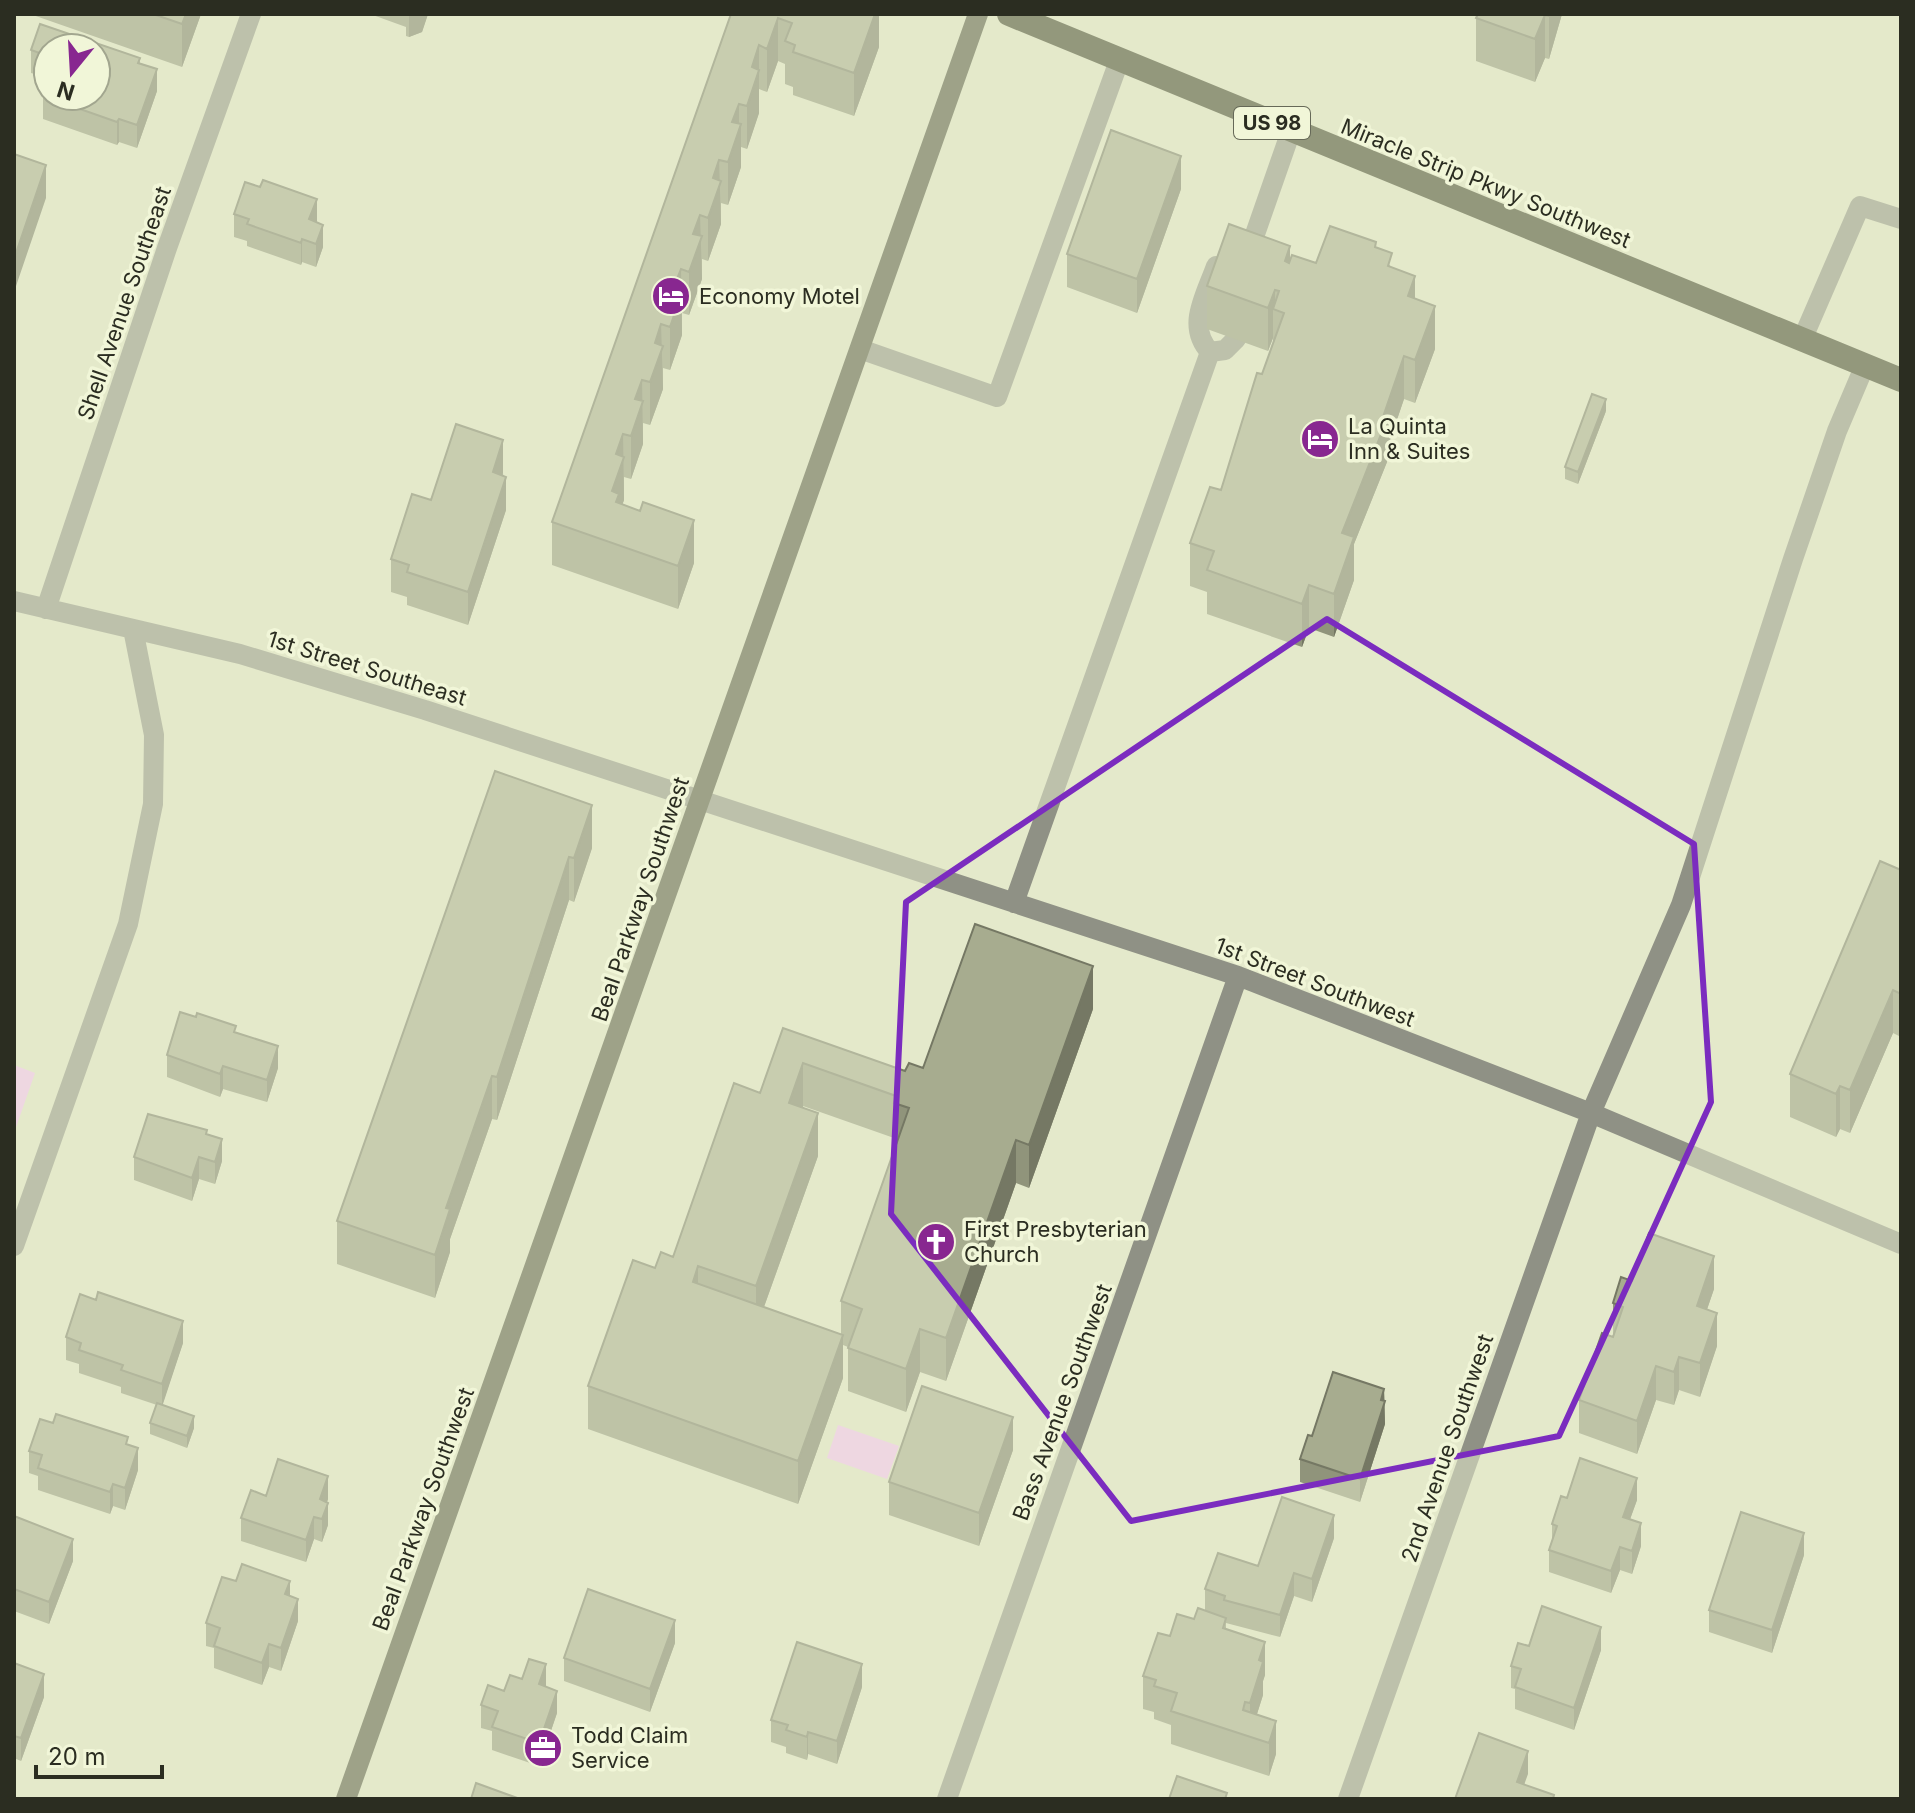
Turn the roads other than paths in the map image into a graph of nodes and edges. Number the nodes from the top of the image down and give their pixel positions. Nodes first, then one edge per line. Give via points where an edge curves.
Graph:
1 (251, 14) edge
2 (978, 14) edge
3 (1009, 14) edge
4 (1119, 61) junction
5 (1291, 131) junction
6 (1901, 219) edge
7 (1236, 339) dead end
8 (1802, 340) junction
9 (860, 349) junction
10 (1210, 352) junction
11 (1865, 365) junction
12 (1901, 380) edge
13 (14, 601) edge
14 (46, 609) junction
15 (133, 629) junction
16 (700, 799) junction
17 (1014, 903) junction
18 (1238, 976) junction
19 (1591, 1113) junction
20 (1901, 1244) edge
21 (14, 1246) edge
22 (346, 1799) edge
23 (947, 1799) edge
24 (1348, 1799) edge

1 - 14 street, Shell Avenue Southeast
2 - 9 main road, Beal Parkway Southwest
3 - 4 highway, Miracle Strip Pkwy Southwest / US 98
4 - 5 highway, Miracle Strip Pkwy Southwest / US 98
4 - 9 street via 997,397
5 - 8 highway, Miracle Strip Pkwy Southwest / US 98
5 - 10 street via 1257,247 1229,250 1218,261 1196,324 1198,340
6 - 8 street via 1860,206
7 - 10 street via 1225,350
8 - 11 highway, Miracle Strip Pkwy Southwest / US 98
9 - 16 main road, Beal Parkway Southwest
10 - 17 street
11 - 12 highway, Miracle Strip Pkwy Southwest / US 98
11 - 19 street, 2nd Avenue Southwest via 1793,559 1681,905
13 - 14 street, 1st Street Southeast
14 - 15 street, 1st Street Southeast
15 - 16 street, 1st Street Southeast via 268,663
15 - 21 street via 154,735 153,804 128,924
16 - 17 street, 1st Street Southwest
16 - 22 main road, Beal Parkway Southwest
17 - 18 street, 1st Street Southwest
18 - 19 street, 1st Street Southwest
18 - 23 street, Bass Avenue Southwest
19 - 20 street, 1st Street Southwest
19 - 24 street, 2nd Avenue Southwest

